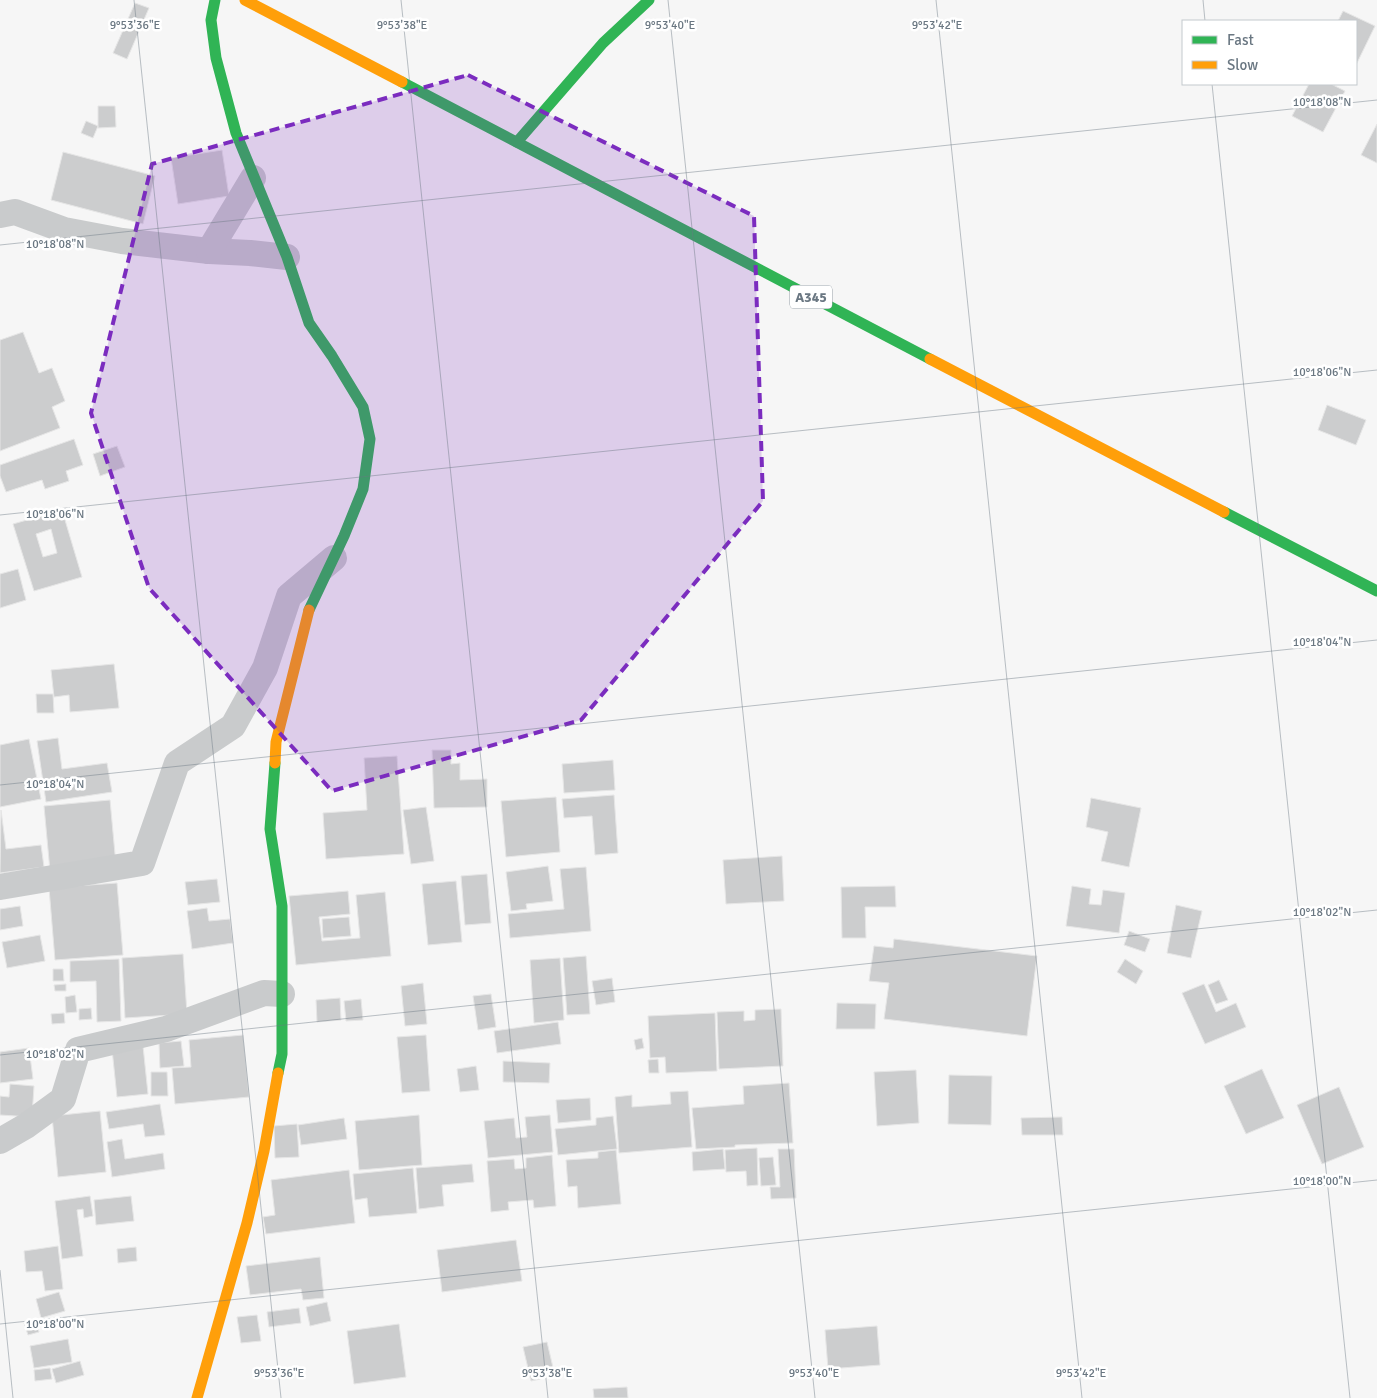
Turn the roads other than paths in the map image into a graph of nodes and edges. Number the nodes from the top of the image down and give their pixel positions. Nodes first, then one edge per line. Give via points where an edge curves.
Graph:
1 (215, 0) edge
2 (247, 0) edge
3 (649, 0) edge
4 (517, 142) junction
5 (253, 178) junction
6 (0, 215) edge
7 (209, 251) junction
8 (287, 257) junction
9 (334, 558) junction
10 (1377, 591) edge
11 (0, 887) edge
12 (282, 994) junction
13 (0, 1141) edge
14 (197, 1398) edge

1 - 5 main road via 211,20 216,58 236,133
2 - 4 main road, A345
3 - 4 main road via 603,43
4 - 10 main road, A345
5 - 7 street
5 - 8 main road
6 - 7 street via 15,212 64,230 122,241
7 - 8 street
8 - 9 main road via 309,323 363,407 370,439 364,489
9 - 11 street via 289,596 266,668 234,726 177,763 142,863
9 - 12 main road via 307,615 276,742 270,829 282,906
12 - 13 street via 264,993 166,1029 78,1050 64,1099
12 - 14 main road via 282,1054 264,1150 247,1223

